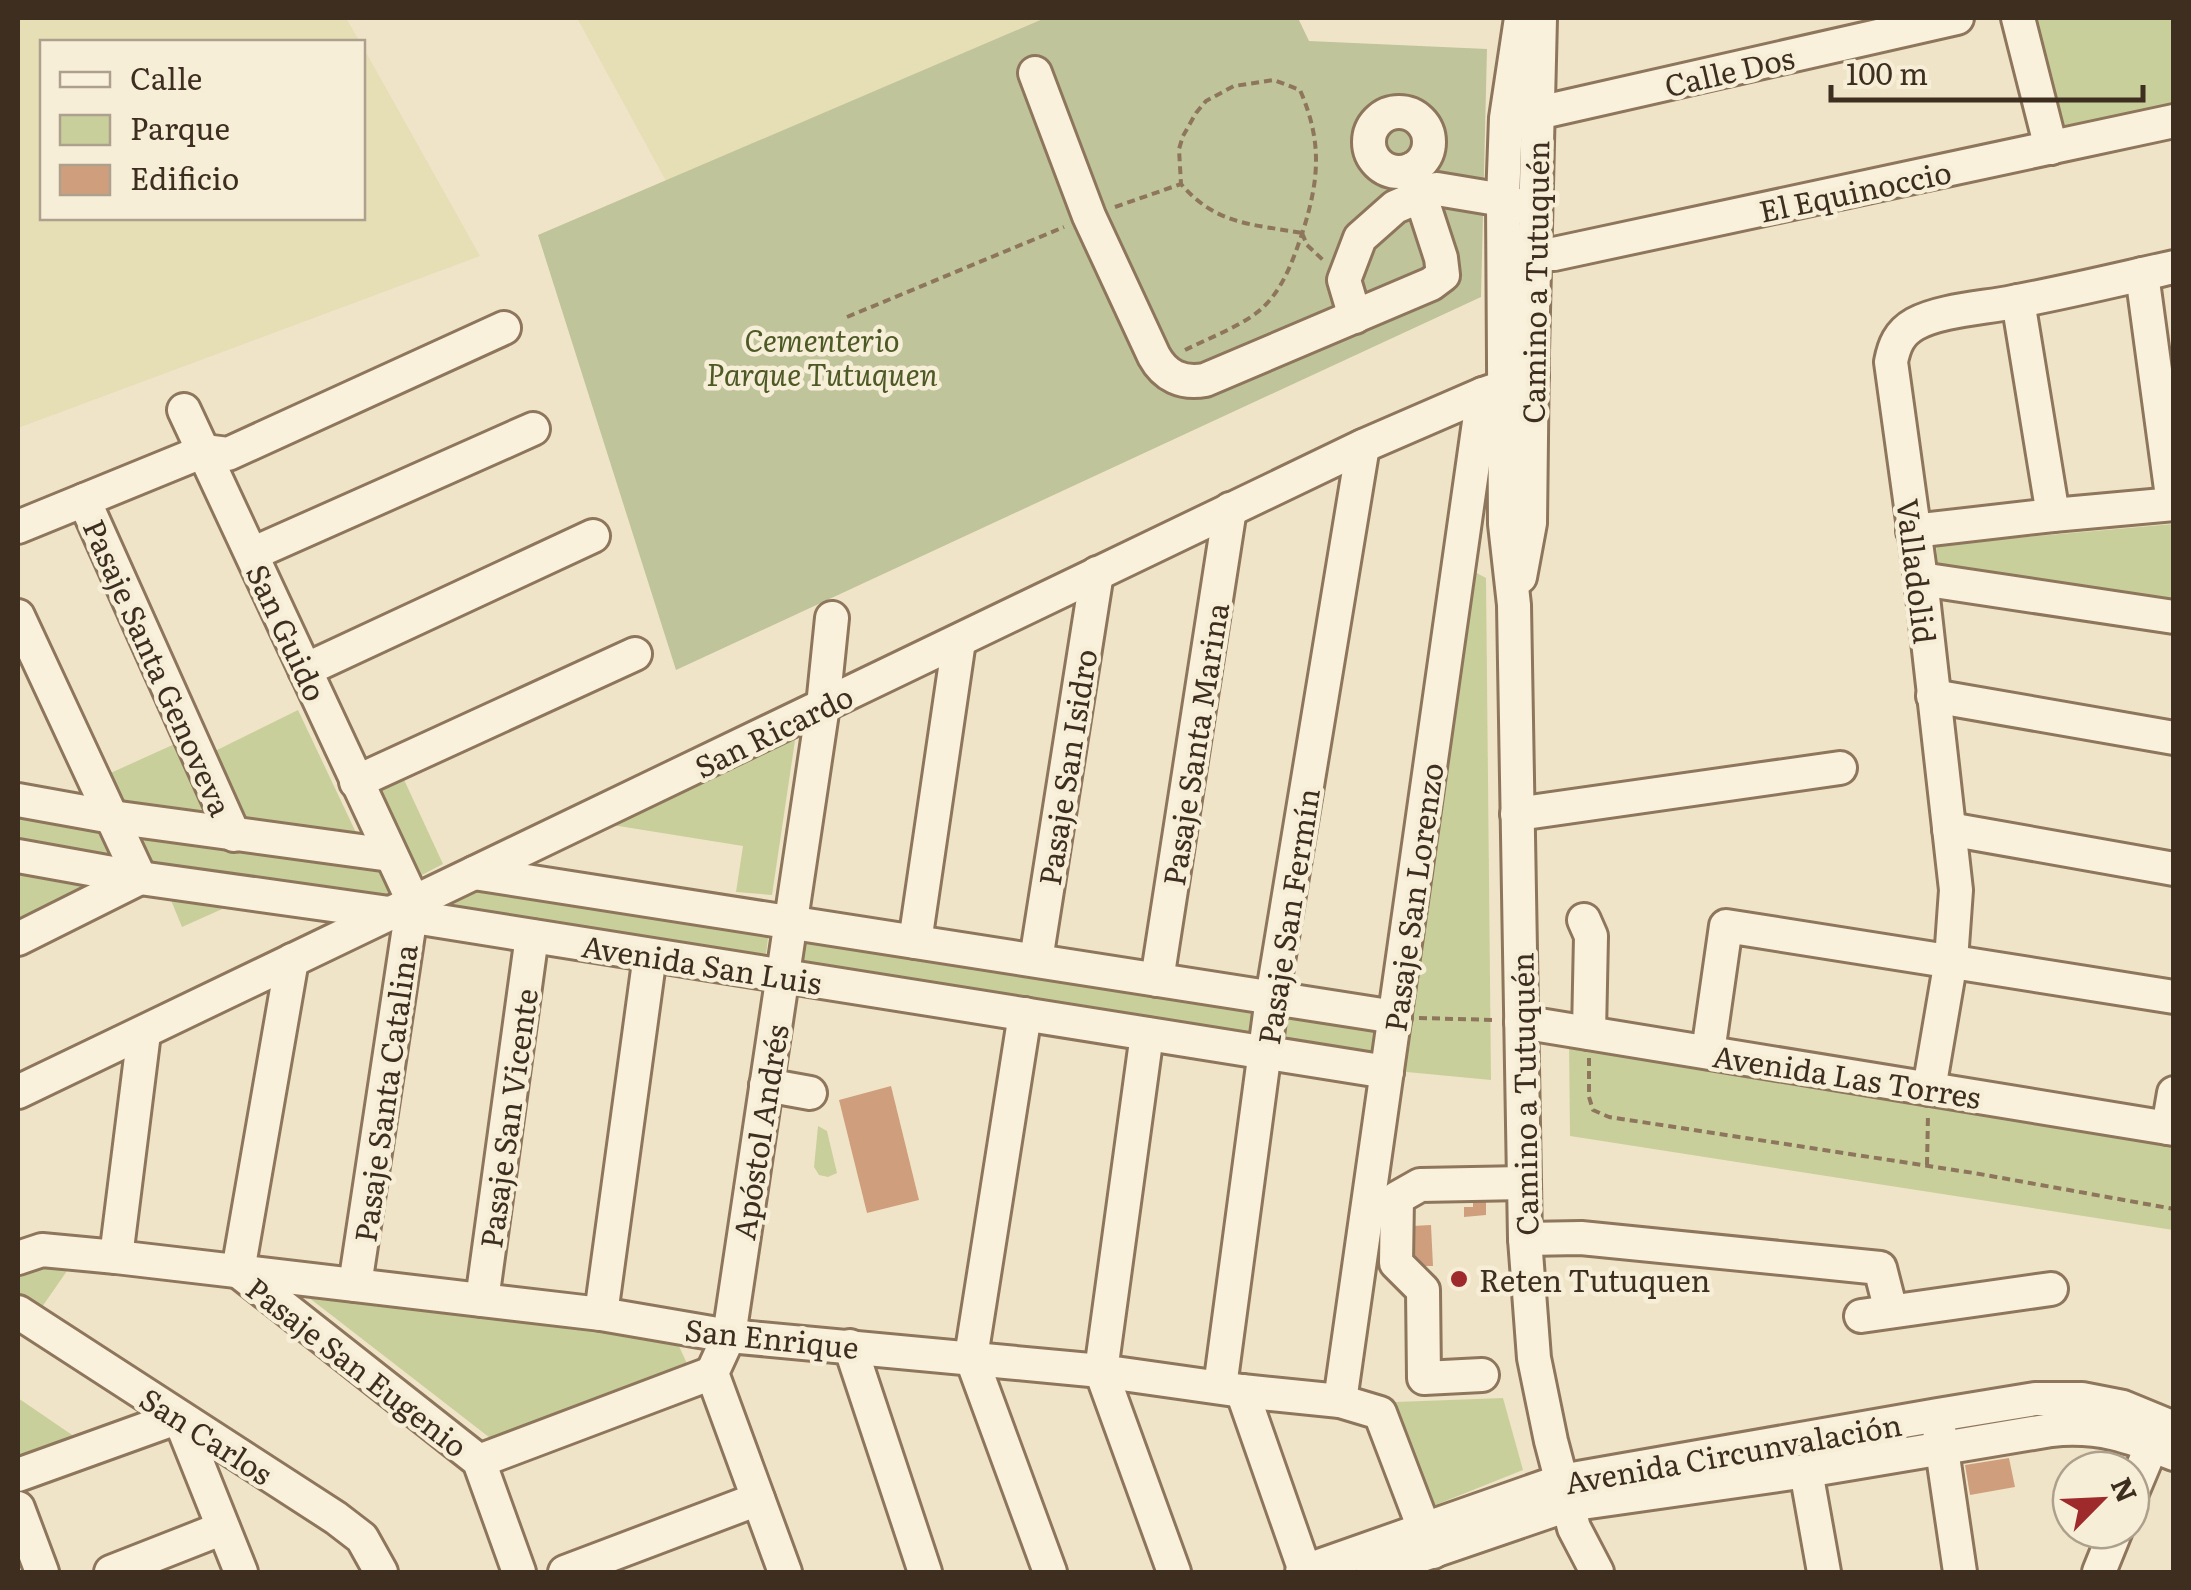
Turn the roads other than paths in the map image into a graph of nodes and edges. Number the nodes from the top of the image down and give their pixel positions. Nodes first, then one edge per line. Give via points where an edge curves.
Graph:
1 (1520, 18) edge
2 (1540, 18) edge
3 (1956, 18) edge
4 (2018, 18) edge
5 (1035, 73) dead end
6 (1538, 113) junction
7 (2174, 121) edge
8 (1505, 134) junction
9 (2051, 148) junction
10 (1416, 182) junction
11 (1503, 200) junction
12 (1536, 212) junction
13 (1536, 254) junction
14 (2158, 270) edge
15 (2018, 301) junction
16 (1355, 317) junction
17 (504, 328) dead end
18 (1506, 385) junction
19 (184, 410) dead end
20 (533, 430) dead end
21 (1362, 446) junction
22 (204, 451) junction
23 (84, 500) junction
24 (2173, 504) edge
25 (1230, 509) junction
26 (2053, 515) junction
27 (18, 527) edge
28 (1913, 531) junction
29 (592, 536) dead end
30 (252, 554) junction
31 (1097, 574) junction
32 (1921, 579) junction
33 (18, 616) edge
34 (2174, 617) edge
35 (832, 618) dead end
36 (959, 640) junction
37 (635, 654) dead end
38 (305, 670) junction
39 (1933, 696) junction
40 (823, 706) junction
41 (2174, 738) edge
42 (1840, 768) dead end
43 (356, 782) junction
44 (18, 800) edge
45 (1517, 814) junction
46 (112, 817) junction
47 (1949, 829) junction
48 (234, 834) junction
49 (390, 855) junction
50 (18, 856) edge
51 (2174, 869) edge
52 (474, 873) junction
53 (140, 878) junction
54 (404, 910) junction
55 (1584, 920) dead end
56 (791, 922) junction
57 (532, 936) junction
58 (18, 939) edge
59 (915, 942) junction
60 (650, 954) junction
61 (292, 960) junction
62 (1036, 960) junction
63 (1951, 960) junction
64 (783, 976) junction
65 (1158, 980) junction
66 (2174, 997) edge
67 (1272, 998) junction
68 (1025, 1014) junction
69 (1395, 1016) junction
70 (1521, 1022) junction
71 (144, 1032) junction
72 (1589, 1033) junction
73 (1147, 1034) junction
74 (1265, 1052) junction
75 (1708, 1052) junction
76 (1387, 1072) junction
77 (766, 1084) junction
78 (1929, 1089) junction
79 (18, 1092) edge
80 (2174, 1093) edge
81 (810, 1094) dead end
82 (2171, 1129) edge
83 (1524, 1183) junction
84 (1525, 1240) junction
85 (116, 1257) junction
86 (18, 1258) edge
87 (238, 1271) junction
88 (355, 1286) junction
89 (2052, 1290) dead end
90 (482, 1300) junction
91 (18, 1312) edge
92 (601, 1314) junction
93 (729, 1336) junction
94 (850, 1346) junction
95 (972, 1357) junction
96 (1102, 1371) junction
97 (712, 1373) junction
98 (1482, 1375) dead end
99 (1231, 1389) junction
100 (1340, 1401) junction
101 (179, 1417) junction
102 (1940, 1432) junction
103 (2166, 1442) edge
104 (479, 1461) junction
105 (2151, 1465) edge
106 (1806, 1471) junction
107 (18, 1475) edge
108 (1564, 1493) junction
109 (758, 1499) junction
110 (18, 1508) edge
111 (223, 1528) junction
112 (1429, 1540) junction
113 (42, 1572) edge
114 (111, 1572) edge
115 (241, 1572) edge
116 (380, 1572) edge
117 (519, 1572) edge
118 (565, 1572) edge
119 (786, 1572) edge
120 (925, 1572) edge
121 (1050, 1572) edge
122 (1174, 1572) edge
123 (1304, 1572) edge
124 (1372, 1572) edge
125 (1597, 1572) edge
126 (1824, 1572) edge
127 (1960, 1572) edge

1 - 8 street, Camino a Tutuquén
2 - 6 street, Camino a Tutuquén
3 - 6 street, Calle Dos
4 - 9 street
5 - 16 street via 1089,216 1159,364 1172,376 1205,380
6 - 8 street, Calle Dos
6 - 12 street, Camino a Tutuquén
7 - 9 street, El Equinoccio
8 - 11 street, Camino a Tutuquén
9 - 13 street, El Equinoccio
10 - 11 street
10 - 16 street via 1360,238 1344,280
10 - 16 street via 1444,275
11 - 12 street
11 - 18 street, Camino a Tutuquén
12 - 13 street, Camino a Tutuquén
13 - 18 street, Camino a Tutuquén
14 - 15 street, Valladolid
14 - 24 street
15 - 26 street
15 - 28 street, Valladolid via 1932,317 1904,332 1894,346
17 - 22 street via 228,454
18 - 21 street, San Ricardo
18 - 45 street, Camino a Tutuquén via 1530,523 1514,605
18 - 69 street, Pasaje San Lorenzo
19 - 22 street, San Guido
20 - 30 street
21 - 25 street, San Ricardo
21 - 67 street, Pasaje San Fermín
22 - 23 street
22 - 30 street, San Guido
23 - 27 street
23 - 48 street, Pasaje Santa Genoveva
24 - 26 street
25 - 31 street, San Ricardo
25 - 65 street, Pasaje Santa Marina
26 - 28 street
28 - 32 street, Valladolid
29 - 38 street
30 - 38 street, San Guido
31 - 36 street, San Ricardo
31 - 62 street, Pasaje San Isidro
32 - 34 street
32 - 39 street, Valladolid
33 - 46 street
35 - 40 street, Apóstol Andrés
36 - 40 street, San Ricardo
36 - 59 street
37 - 43 street
38 - 43 street, San Guido
39 - 41 street
39 - 47 street, Valladolid
40 - 52 street, San Ricardo
40 - 56 street, Apóstol Andrés
42 - 45 street
43 - 49 street, San Guido
44 - 46 street
45 - 70 street, Camino a Tutuquén
46 - 48 street
46 - 53 street
47 - 51 street
47 - 63 street, Valladolid via 1956,890
48 - 49 street
49 - 54 street
50 - 53 street, Avenida San Luis
52 - 54 street, San Ricardo
52 - 56 street, Avenida San Luis
53 - 54 street, Avenida San Luis
53 - 58 street
54 - 57 street, Avenida San Luis
54 - 61 street, San Ricardo
54 - 88 street, Pasaje Santa Catalina
55 - 72 street via 1591,936
56 - 59 street, Avenida San Luis
56 - 64 street, Apóstol Andrés
57 - 60 street, Avenida San Luis
57 - 90 street, Pasaje San Vicente
59 - 62 street, Avenida San Luis
60 - 64 street, Avenida San Luis
60 - 92 street
61 - 71 street, San Ricardo
61 - 87 street
62 - 65 street, Avenida San Luis
63 - 66 street
63 - 75 street via 1726,926
63 - 78 street, Valladolid
64 - 68 street, Avenida San Luis
64 - 77 street, Apóstol Andrés
65 - 67 street, Avenida San Luis
67 - 69 street, Avenida San Luis
67 - 74 street, Pasaje San Fermín
68 - 73 street, Avenida San Luis
68 - 95 street
69 - 76 street, Pasaje San Lorenzo
70 - 72 street, Avenida Las Torres
70 - 83 street, Camino a Tutuquén
71 - 79 street, San Ricardo
71 - 85 street
72 - 75 street, Avenida Las Torres
73 - 74 street, Avenida San Luis
73 - 96 street
74 - 76 street, Avenida San Luis
74 - 99 street, Pasaje San Fermín
75 - 78 street, Avenida Las Torres
76 - 100 street, Pasaje San Lorenzo
77 - 81 street
77 - 93 street, Apóstol Andrés
78 - 82 street, Avenida Las Torres
80 - 82 street
83 - 84 street, Camino a Tutuquén
83 - 98 street via 1420,1185 1397,1198 1396,1263 1423,1290 1424,1378
84 - 89 street via 1581,1238 1880,1268 1876,1314
84 - 108 street, Camino a Tutuquén via 1534,1358
85 - 86 street, San Enrique via 42,1250
85 - 87 street, San Enrique
87 - 88 street, San Enrique
87 - 104 street, Pasaje San Eugenio
88 - 90 street, San Enrique
90 - 92 street, San Enrique
91 - 101 street, San Carlos
92 - 93 street, San Enrique
93 - 94 street, San Enrique
93 - 97 street, Apóstol Andrés
94 - 95 street, San Enrique
94 - 120 street
95 - 96 street, San Enrique
95 - 121 street
96 - 99 street, San Enrique
96 - 122 street
97 - 104 street
97 - 109 street
99 - 100 street, San Enrique
99 - 123 street
100 - 112 street, San Enrique via 1380,1413
101 - 107 street
101 - 111 street
101 - 116 street, San Carlos via 362,1538
102 - 103 street, Avenida Circunvalación via 2088,1428
102 - 106 street, Avenida Circunvalación
102 - 108 street, Avenida Circunvalación
102 - 127 street
103 - 105 street
104 - 117 street, Pasaje San Eugenio
106 - 108 street, Avenida Circunvalación
106 - 126 street
108 - 112 street, Avenida Circunvalación
108 - 125 street, Camino a Tutuquén
109 - 118 street
109 - 119 street
110 - 113 street
111 - 114 street
111 - 115 street
112 - 123 street, Avenida Circunvalación
112 - 124 street, Avenida Circunvalación

